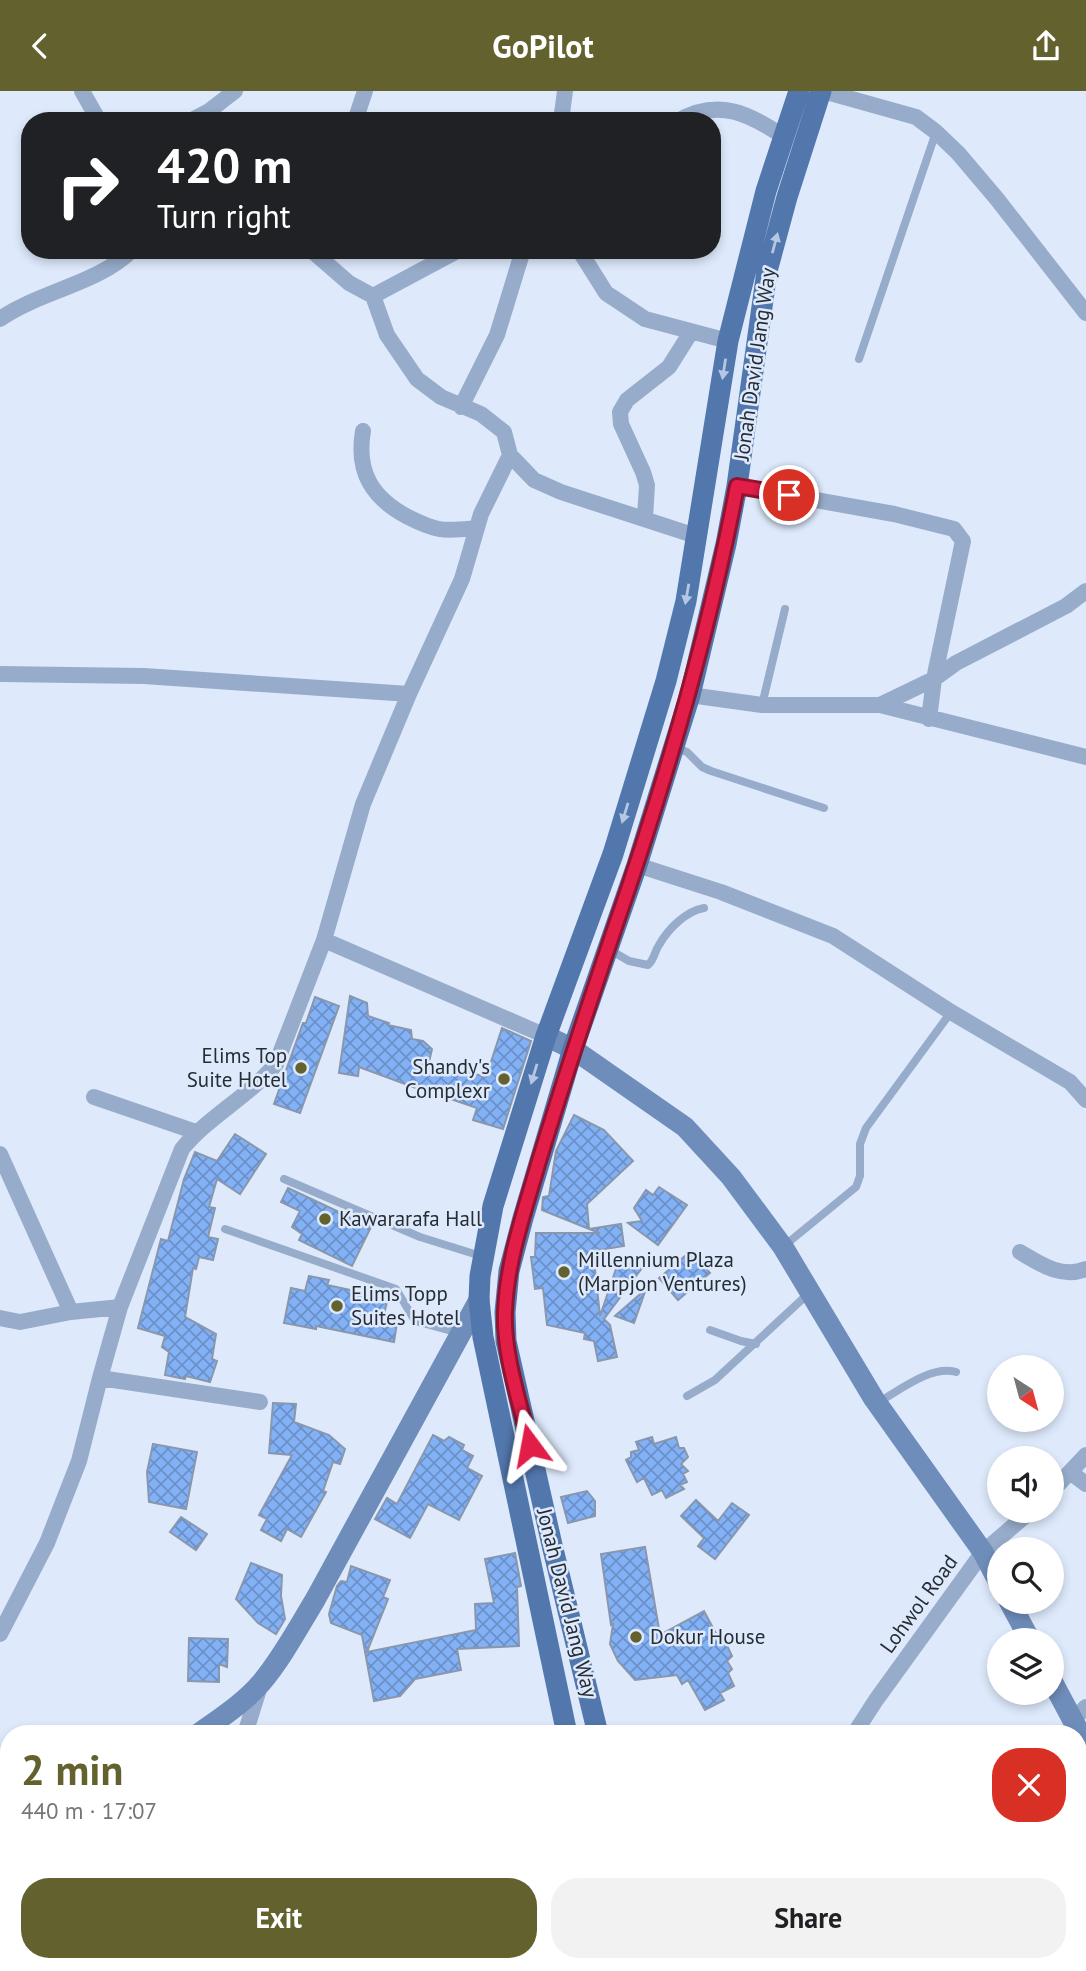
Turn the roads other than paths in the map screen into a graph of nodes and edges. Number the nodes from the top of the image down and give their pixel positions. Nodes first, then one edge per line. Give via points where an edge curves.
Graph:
1 (82, 91) edge
2 (236, 91) edge
3 (365, 91) edge
4 (565, 91) edge
5 (799, 91) edge
6 (822, 91) edge
7 (94, 112) edge
8 (207, 112) edge
9 (358, 112) edge
10 (562, 112) edge
11 (700, 112) edge
12 (936, 132) junction
13 (784, 137) junction
14 (123, 259) edge
15 (322, 259) edge
16 (442, 259) edge
17 (520, 259) edge
18 (585, 259) edge
19 (373, 296) junction
20 (1086, 313) edge
21 (0, 319) edge
22 (691, 333) junction
23 (728, 341) junction
24 (859, 359) dead end
25 (461, 407) junction
26 (363, 431) dead end
27 (510, 454) junction
28 (737, 486) junction
29 (645, 517) junction
30 (477, 528) junction
31 (696, 536) junction
32 (1086, 591) edge
33 (785, 609) dead end
34 (0, 674) edge
35 (934, 679) junction
36 (409, 694) junction
37 (690, 695) junction
38 (762, 705) junction
39 (880, 705) junction
40 (929, 719) junction
41 (674, 747) junction
42 (1086, 757) edge
43 (824, 808) dead end
44 (637, 865) junction
45 (704, 908) dead end
46 (324, 940) junction
47 (608, 949) junction
48 (951, 1012) junction
49 (546, 1036) junction
50 (573, 1049) junction
51 (94, 1097) dead end
52 (1086, 1100) edge
53 (196, 1132) junction
54 (0, 1155) edge
55 (284, 1179) dead end
56 (225, 1229) dead end
57 (783, 1247) junction
58 (1020, 1252) dead end
59 (484, 1257) junction
60 (1086, 1269) edge
61 (811, 1291) junction
62 (479, 1300) junction
63 (120, 1307) junction
64 (71, 1312) junction
65 (0, 1318) edge
66 (710, 1330) dead end
67 (461, 1334) junction
68 (756, 1344) junction
69 (956, 1372) dead end
70 (100, 1378) junction
71 (687, 1396) dead end
72 (260, 1402) dead end
73 (877, 1403) junction
74 (1086, 1455) edge
75 (1070, 1472) junction
76 (1064, 1478) edge
77 (1086, 1484) edge
78 (1017, 1523) edge
79 (983, 1552) junction
80 (987, 1560) edge
81 (0, 1633) edge
82 (261, 1684) junction
83 (1064, 1696) edge
84 (1079, 1714) edge
85 (211, 1725) edge
86 (248, 1725) edge
87 (565, 1725) edge
88 (596, 1725) edge
89 (860, 1725) edge

1 - 7 street
2 - 8 street
3 - 9 street
4 - 10 street
5 - 13 main road
6 - 12 street via 916,117
28 -> 6 main road, Jonah David Jang Way via 767,271
11 - 13 street via 710,108 742,112
12 - 20 street via 958,153
12 - 24 lane
13 - 23 main road
14 - 21 street
15 - 19 street via 349,283
16 - 19 street
17 - 25 street via 497,335
18 - 22 street via 606,293 645,319
19 - 25 street via 387,335 417,379
22 - 23 street
22 - 29 street via 669,367 627,400 620,412 647,485
23 -> 31 main road
25 - 27 street via 481,414 504,432
26 - 30 street via 362,463 375,493 423,525 439,530
27 - 29 street via 534,480
27 - 30 street
28 - 35 street via 954,529 963,541
28 - 37 main road, Jonah David Jang Way
29 - 31 street
30 - 36 street via 462,579
31 -> 49 main road via 666,681 613,853
32 - 35 street
33 - 38 lane
34 - 36 street via 144,676
35 - 39 street
35 - 40 street
36 - 46 street via 363,804
37 - 38 street
37 - 41 main road, Jonah David Jang Way
38 - 39 street
39 - 40 street
40 - 42 street
41 - 43 lane via 711,771
41 - 44 main road, Jonah David Jang Way
44 - 47 main road, Jonah David Jang Way
44 - 48 street via 834,936
45 - 47 lane via 675,924 648,965
46 - 49 street
46 - 53 street via 276,1064
47 - 50 main road, Jonah David Jang Way
48 - 52 street via 1070,1082
48 - 57 lane via 866,1128 856,1187
49 - 50 street
49 -> 59 main road via 493,1206
50 - 57 street via 685,1128 731,1177
50 - 88 main road, Jonah David Jang Way via 509,1271 505,1322
51 - 53 street
53 - 63 street via 182,1149
54 - 64 street
55 - 59 lane via 420,1237
56 - 67 lane via 396,1289 415,1321
57 - 61 street
58 - 60 street via 1062,1273
59 - 62 main road
61 - 68 lane
61 - 73 street
62 - 67 street
62 - 87 main road
63 - 64 street
63 - 70 street
64 - 65 street via 20,1322
66 - 68 lane
67 - 82 street via 315,1600
68 - 71 lane via 715,1380
69 - 73 lane via 946,1369 923,1377
70 - 72 street
70 - 81 street via 79,1461 52,1531
73 - 79 street
74 - 75 street
75 - 76 street
75 - 77 street
78 - 79 street, Lohwol Road
79 - 80 street
79 - 89 street, Lohwol Road
82 - 85 street
82 - 86 street
83 - 84 street

